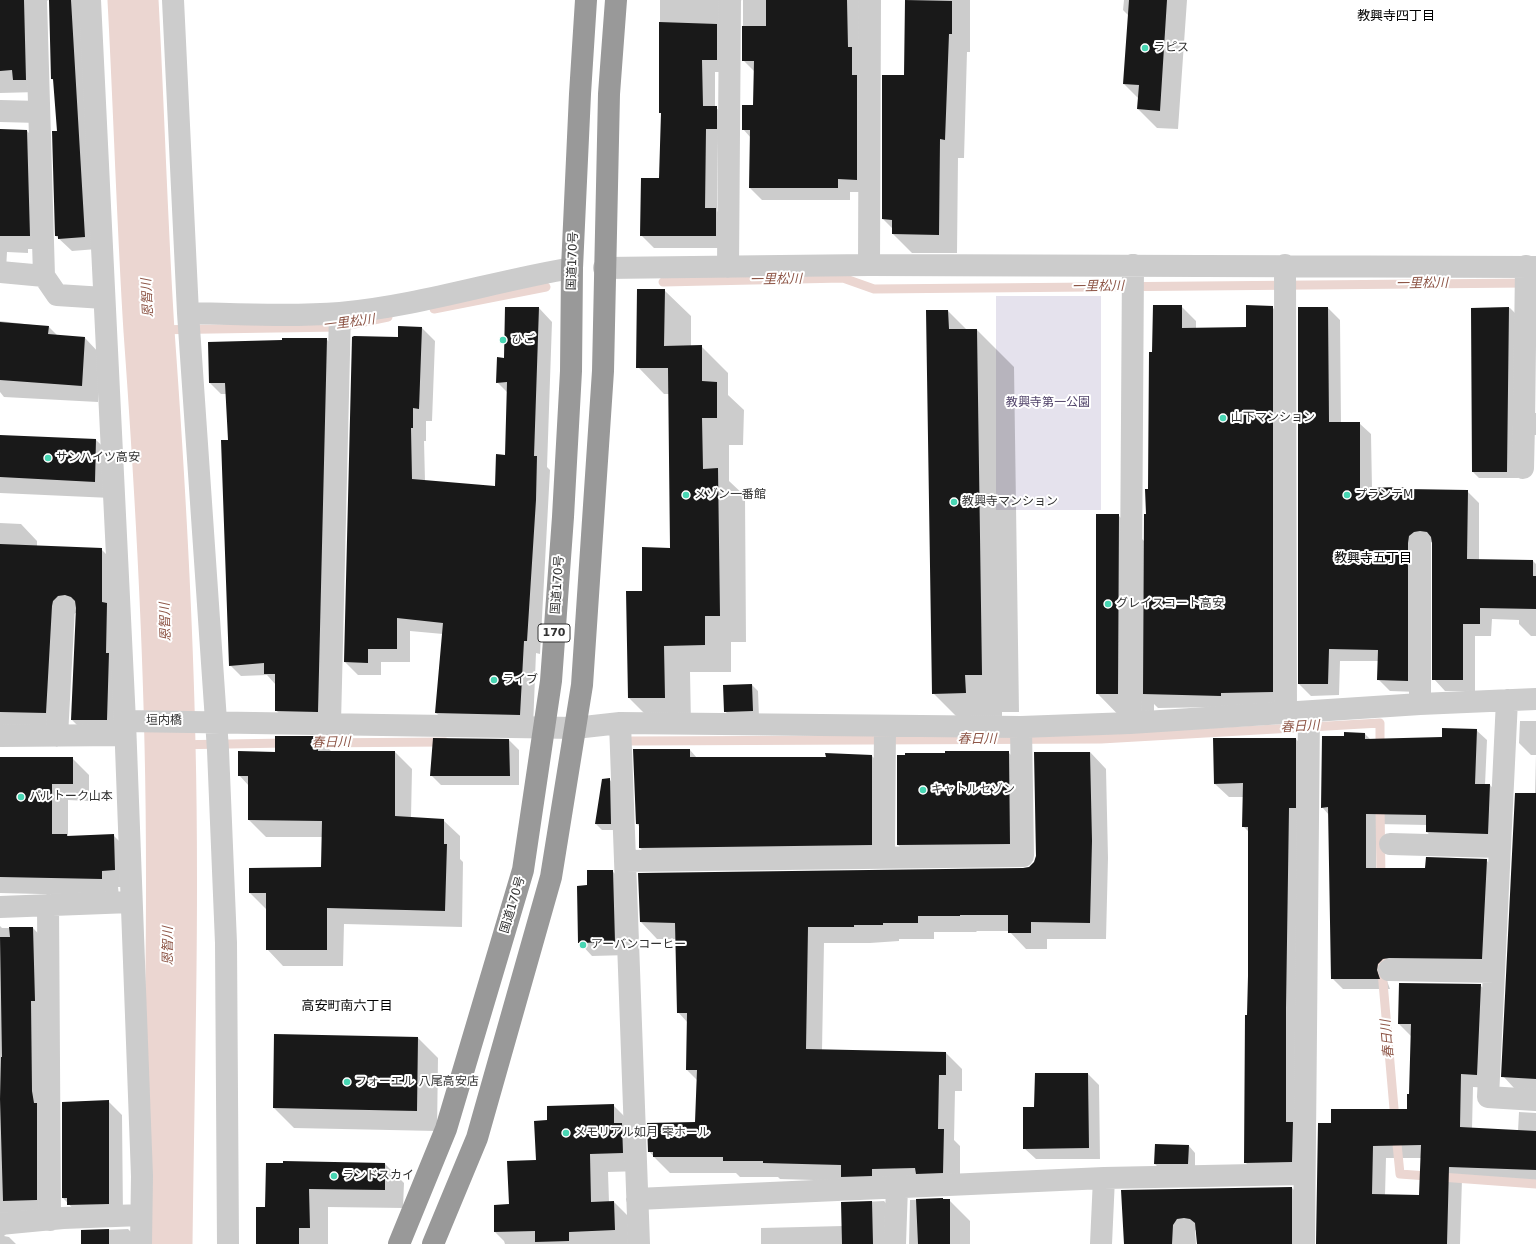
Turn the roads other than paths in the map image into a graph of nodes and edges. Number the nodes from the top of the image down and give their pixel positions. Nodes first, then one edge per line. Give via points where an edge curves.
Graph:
1 (36, 0) edge
2 (90, 0) edge
3 (173, 0) edge
4 (586, 0) edge
5 (616, 0) edge
6 (730, 0) edge
7 (870, 0) edge
8 (0, 111) edge
9 (39, 112) junction
10 (869, 265) junction
11 (728, 267) junction
12 (572, 268) junction
13 (604, 268) junction
14 (0, 272) edge
15 (1529, 275) edge
16 (44, 276) junction
17 (1133, 278) junction
18 (1285, 279) junction
19 (104, 298) junction
20 (189, 323) junction
21 (340, 323) junction
22 (1530, 424) edge
23 (1523, 468) dead end
24 (1420, 543) dead end
25 (64, 607) dead end
26 (1536, 699) edge
27 (1507, 700) junction
28 (1420, 704) junction
29 (1286, 714) junction
30 (330, 723) junction
31 (620, 723) junction
32 (1130, 723) junction
33 (1308, 723) junction
34 (885, 726) junction
35 (544, 727) junction
36 (1021, 727) junction
37 (125, 728) junction
38 (575, 728) junction
39 (214, 733) junction
40 (0, 736) edge
41 (56, 736) junction
42 (1390, 844) dead end
43 (1500, 847) junction
44 (884, 857) junction
45 (625, 861) junction
46 (131, 902) junction
47 (48, 905) junction
48 (0, 907) edge
49 (1389, 970) dead end
50 (1494, 972) junction
51 (1536, 1100) edge
52 (1304, 1174) junction
53 (1104, 1178) junction
54 (897, 1187) junction
55 (637, 1199) junction
56 (141, 1215) junction
57 (50, 1220) junction
58 (0, 1224) edge
59 (141, 1244) edge
60 (228, 1244) edge
61 (399, 1244) edge
62 (433, 1244) edge
63 (639, 1244) edge
64 (895, 1244) edge
65 (1101, 1244) edge
66 (1304, 1244) edge

1 - 9 street
2 - 19 street
3 - 20 street
4 - 12 highway, 国道170号 / 170
5 - 13 highway, 170 via 609,94
6 - 11 street
7 - 10 street
8 - 9 street
9 - 16 street
10 - 11 street
10 - 17 street
11 - 13 street
12 - 21 street via 529,275 411,302
12 - 35 highway, 国道170号 / 170 via 571,371 563,518 551,681
13 - 38 highway, 170 via 602,379 582,686
14 - 16 street
15 - 18 street
15 - 22 street
16 - 19 street via 57,295
17 - 18 street
17 - 32 street
18 - 29 street
19 - 37 street
20 - 21 street via 273,314
20 - 39 street
21 - 30 street
22 - 23 street
24 - 28 street
25 - 41 street
26 - 27 street, 垣内橋
27 - 28 street, 垣内橋
27 - 43 street
28 - 33 street, 垣内橋
29 - 32 street, 垣内橋
29 - 33 street, 垣内橋
30 - 35 street, 垣内橋
30 - 39 street, 垣内橋
31 - 34 street, 垣内橋
31 - 38 street, 垣内橋
31 - 45 street
32 - 36 street, 垣内橋
33 - 52 street
34 - 36 street, 垣内橋
34 - 44 street
35 - 38 street, 垣内橋
35 - 61 highway, 国道170号 / 170 via 523,870 446,1129
36 - 44 street via 1023,856
37 - 39 street, 垣内橋
37 - 41 street, 垣内橋
37 - 46 street
38 - 62 highway, 170 via 551,877 477,1138
39 - 60 street via 226,942
40 - 41 street, 垣内橋
42 - 43 street
43 - 50 street
44 - 45 street
45 - 55 street
46 - 47 street
46 - 56 street via 142,1176
47 - 48 street
47 - 57 street
49 - 50 street
50 - 51 street via 1488,1097
52 - 53 street
52 - 66 street
53 - 54 street
53 - 65 street
54 - 55 street
54 - 64 street
55 - 63 street
56 - 57 street
56 - 59 street
57 - 58 street

